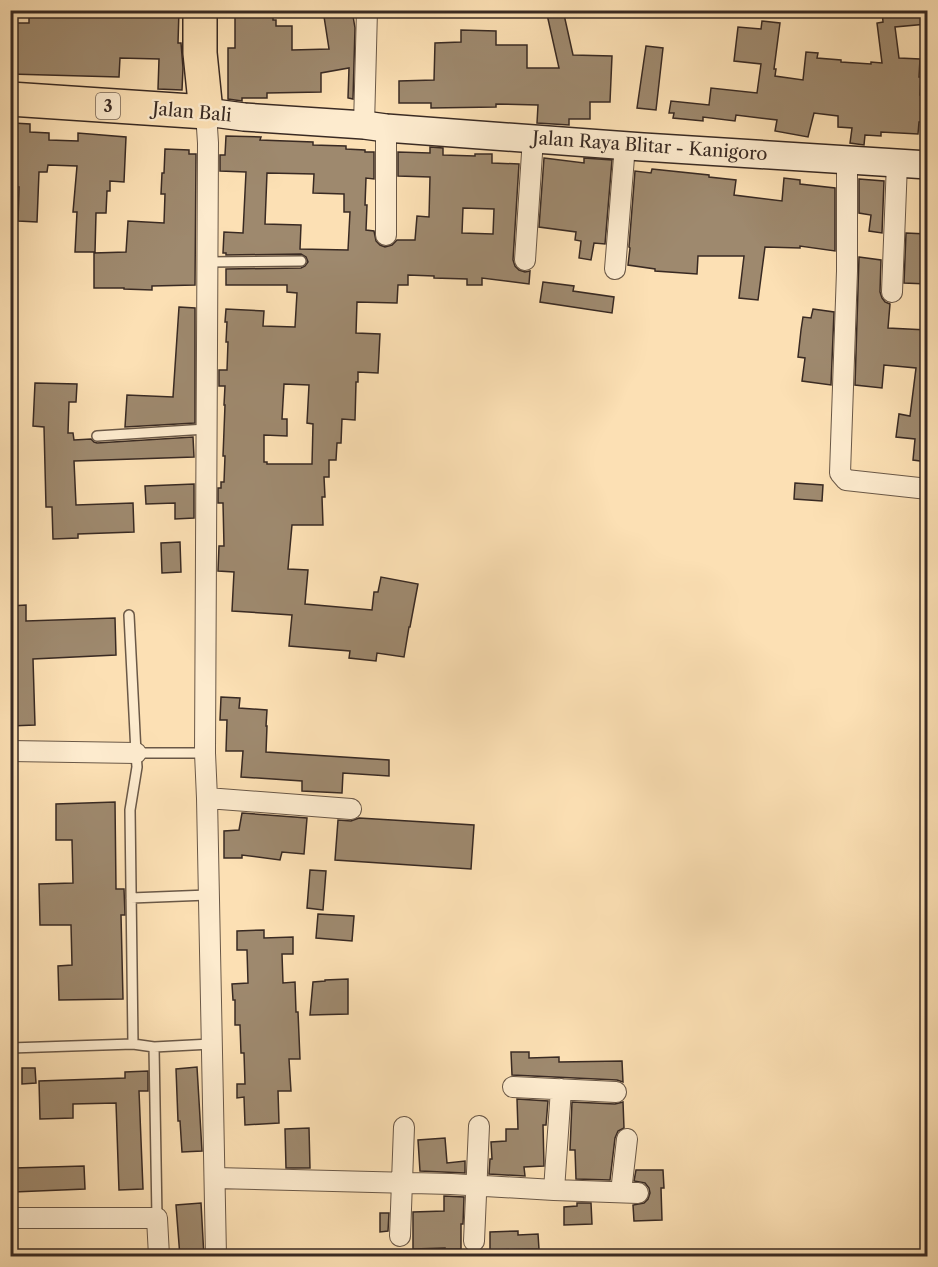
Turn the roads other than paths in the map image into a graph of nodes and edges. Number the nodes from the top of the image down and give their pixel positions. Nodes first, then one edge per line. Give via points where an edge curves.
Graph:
1 (200, 10) edge
2 (367, 10) edge
3 (10, 99) edge
4 (206, 112) junction
5 (375, 127) junction
6 (533, 138) junction
7 (625, 145) junction
8 (847, 159) junction
9 (897, 163) junction
10 (927, 165) edge
11 (386, 235) dead end
12 (525, 260) dead end
13 (300, 261) dead end
14 (207, 262) junction
15 (615, 268) dead end
16 (892, 292) dead end
17 (206, 429) junction
18 (97, 436) dead end
19 (927, 489) edge
20 (129, 615) dead end
21 (10, 751) edge
22 (136, 753) junction
23 (205, 753) junction
24 (207, 798) junction
25 (351, 809) dead end
26 (208, 895) junction
27 (131, 898) junction
28 (10, 1038) edge
29 (133, 1044) junction
30 (211, 1044) junction
31 (154, 1047) junction
32 (11, 1048) edge
33 (513, 1088) dead end
34 (561, 1089) junction
35 (616, 1092) dead end
36 (479, 1126) dead end
37 (404, 1127) dead end
38 (627, 1139) dead end
39 (215, 1178) junction
40 (402, 1183) junction
41 (476, 1185) junction
42 (554, 1190) junction
43 (10, 1218) edge
44 (157, 1218) junction
45 (400, 1236) dead end
46 (474, 1241) dead end
47 (159, 1257) edge
48 (216, 1257) edge

1 - 4 highway
2 - 5 street
3 - 4 highway, Jalan Bali / 3
4 - 5 main road, Jalan Bali
4 - 14 street
5 - 6 main road, Jalan Raya Blitar - Kanigoro
5 - 11 street
6 - 7 main road, Jalan Raya Blitar - Kanigoro
6 - 12 street
7 - 8 main road, Jalan Raya Blitar - Kanigoro
7 - 15 street
8 - 9 main road, Jalan Raya Blitar - Kanigoro
8 - 19 street via 840,473 846,480
9 - 10 main road, Jalan Raya Blitar - Kanigoro
9 - 16 street
13 - 14 lane
14 - 17 street
17 - 18 lane
17 - 23 street
20 - 22 lane
21 - 22 street
22 - 23 lane
22 - 27 lane via 130,810
23 - 24 street
24 - 25 street
24 - 26 street
26 - 27 lane
26 - 30 street
27 - 29 lane
28 - 32 lane
29 - 31 lane
29 - 32 lane
30 - 31 lane
30 - 39 street
31 - 44 lane
33 - 34 street
34 - 35 street
34 - 42 street
36 - 41 street
37 - 40 street
38 - 42 street via 630,1193
39 - 40 street
39 - 48 street
40 - 41 street
40 - 45 street
41 - 42 street
41 - 46 street
43 - 44 street
44 - 47 street

